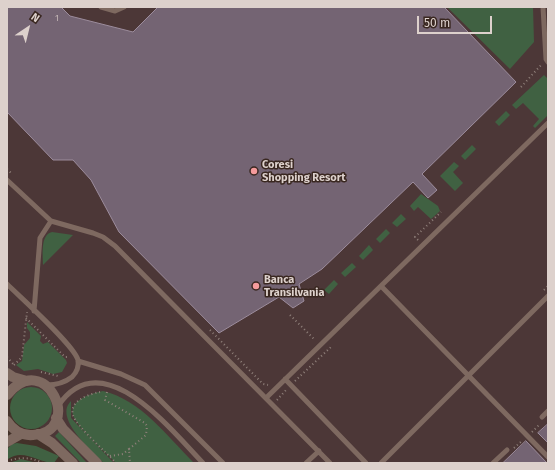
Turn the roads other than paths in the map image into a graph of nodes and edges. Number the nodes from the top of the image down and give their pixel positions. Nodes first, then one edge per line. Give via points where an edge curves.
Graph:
1 (101, 7) edge
2 (124, 7) edge
3 (543, 7) edge
4 (547, 60) edge
5 (548, 123) edge
6 (7, 180) edge
7 (51, 221) junction
8 (7, 284) edge
9 (381, 286) junction
10 (548, 296) edge
11 (34, 311) junction
12 (78, 361) junction
13 (11, 369) edge
14 (468, 376) junction
15 (286, 379) junction
16 (28, 381) junction
17 (46, 385) junction
18 (7, 395) edge
19 (266, 398) junction
20 (58, 406) junction
21 (548, 411) edge
22 (542, 417) dead end
23 (56, 418) junction
24 (7, 421) edge
25 (21, 434) junction
26 (38, 434) junction
27 (7, 442) edge
28 (507, 450) dead end
29 (319, 451) junction
30 (548, 457) edge
31 (73, 463) edge
32 (97, 463) edge
33 (203, 463) edge
34 (223, 463) edge
35 (306, 463) edge
36 (330, 463) edge
37 (366, 463) edge
38 (381, 463) edge
39 (494, 463) edge

1 - 2 lane via 115,11
3 - 4 lane
5 - 9 lane
6 - 7 lane
7 - 11 lane via 40,238
7 - 19 lane via 93,233 115,246
8 - 11 lane
9 - 14 lane
9 - 15 lane
10 - 14 lane
11 - 12 lane via 65,341
12 - 17 lane via 75,375 66,382
12 - 34 lane via 121,374 145,385
13 - 16 main road via 13,377
14 - 30 lane
14 - 38 lane
15 - 19 lane
15 - 37 lane
16 - 17 main road
16 - 18 main road via 16,385
17 - 20 main road via 54,394
19 - 29 lane
20 - 23 main road
20 - 33 lane via 71,390 87,384 100,383 123,389 141,401
21 - 22 lane
23 - 26 main road via 49,428
23 - 32 main road via 63,429
24 - 25 main road
25 - 26 main road
25 - 27 main road
26 - 31 main road via 52,443
28 - 39 lane
29 - 35 lane
29 - 36 lane

